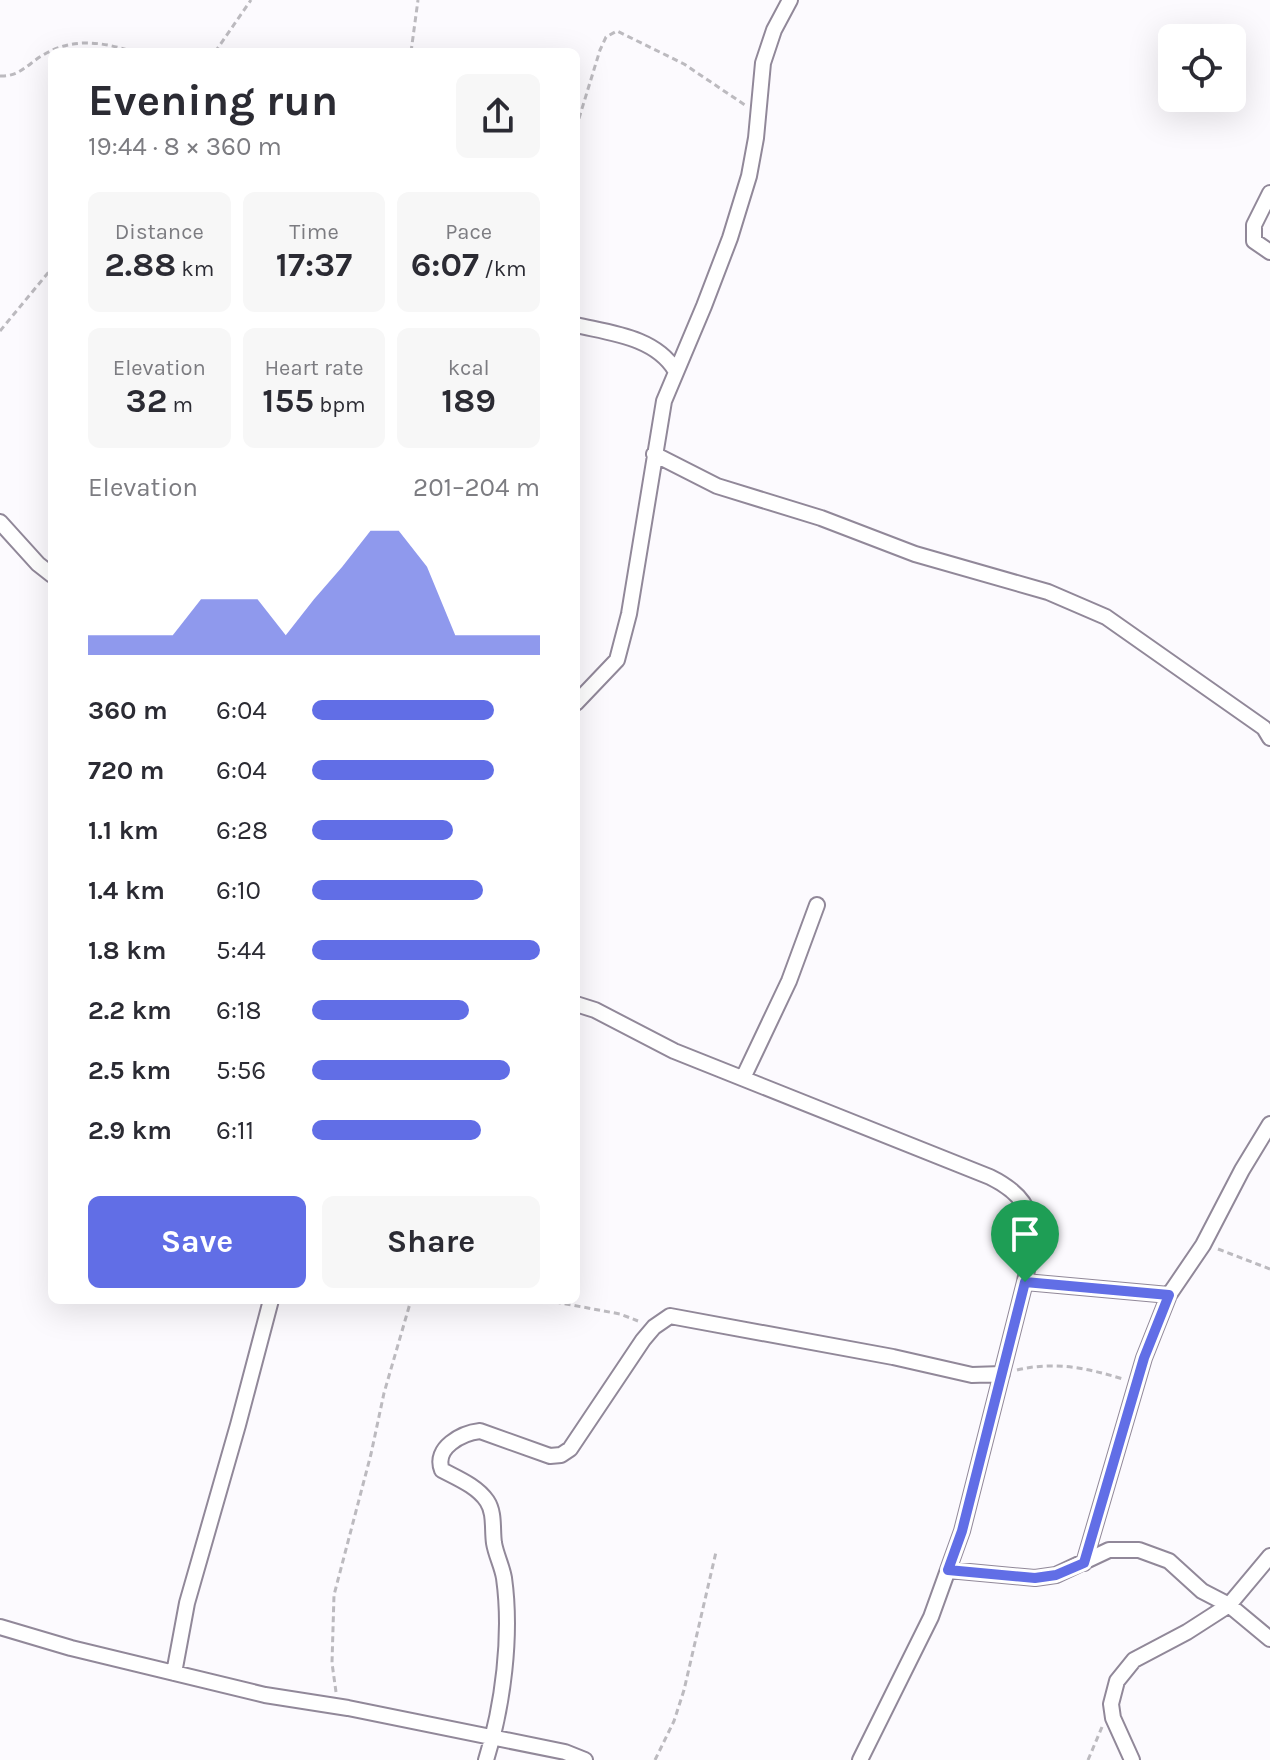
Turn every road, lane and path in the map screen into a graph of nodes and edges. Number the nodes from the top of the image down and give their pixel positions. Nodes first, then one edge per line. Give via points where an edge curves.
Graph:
1 (251, 0) edge
2 (418, 0) edge
3 (790, 0) edge
4 (59, 48) edge
5 (123, 48) edge
6 (218, 48) edge
7 (412, 48) edge
8 (48, 52) edge
9 (0, 76) edge
10 (759, 114) junction
11 (580, 115) edge
12 (1270, 193) edge
13 (1270, 252) edge
14 (48, 273) edge
15 (580, 326) edge
16 (0, 331) edge
17 (675, 370) junction
18 (654, 454) junction
19 (0, 522) edge
20 (48, 572) edge
21 (580, 699) edge
22 (1268, 728) edge
23 (817, 905) dead end
24 (580, 1005) edge
25 (743, 1078) junction
26 (1270, 1124) edge
27 (1203, 1245) junction
28 (1270, 1269) edge
29 (1025, 1282) junction
30 (1169, 1295) junction
31 (270, 1304) edge
32 (410, 1304) edge
33 (566, 1304) edge
34 (654, 1327) junction
35 (1002, 1374) junction
36 (1137, 1383) junction
37 (716, 1552) dead end
38 (1270, 1556) edge
39 (1084, 1563) junction
40 (948, 1570) junction
41 (1229, 1605) junction
42 (0, 1627) edge
43 (1270, 1639) edge
44 (174, 1673) junction
45 (1111, 1704) junction
46 (348, 1708) junction
47 (493, 1739) junction
48 (486, 1760) edge
49 (585, 1760) edge
50 (655, 1760) edge
51 (860, 1760) edge
52 (1088, 1760) edge
53 (1132, 1760) edge

1 - 6 path
2 - 7 path
3 - 10 street via 763,63
4 - 5 path via 109,43
8 - 9 path via 11,77
10 - 11 path via 684,64 617,31 606,37 600,50
10 - 17 street via 749,176 730,238
12 - 13 street via 1254,225 1254,241
14 - 16 path
15 - 17 street via 619,333 655,349
17 - 18 street
18 - 21 street via 617,660
18 - 22 street via 717,486 915,554 1048,592 1106,617
19 - 20 street
23 - 25 street via 789,981
24 - 25 street
25 - 29 street via 1007,1185 1023,1199 1031,1220
26 - 27 street
27 - 28 path
27 - 30 street
29 - 30 street
29 - 35 street
30 - 36 street
31 - 44 street via 187,1603
32 - 46 path via 334,1595 332,1663 336,1692
33 - 34 path
34 - 35 street via 670,1316 685,1318 949,1371
34 - 47 street via 561,1455 550,1456 480,1431 468,1432 441,1455 442,1470 480,1492 491,1510 506,1599 505,1660
35 - 36 path via 1050,1364
35 - 40 street
36 - 39 street
37 - 50 path via 684,1690
38 - 41 street
39 - 40 street via 1035,1578
39 - 41 street via 1109,1550 1155,1554
40 - 51 street via 931,1617
41 - 43 street
41 - 45 street via 1134,1660 1117,1681
42 - 44 street
44 - 46 street
45 - 52 path
45 - 53 street
46 - 47 street
47 - 48 street
47 - 49 street

